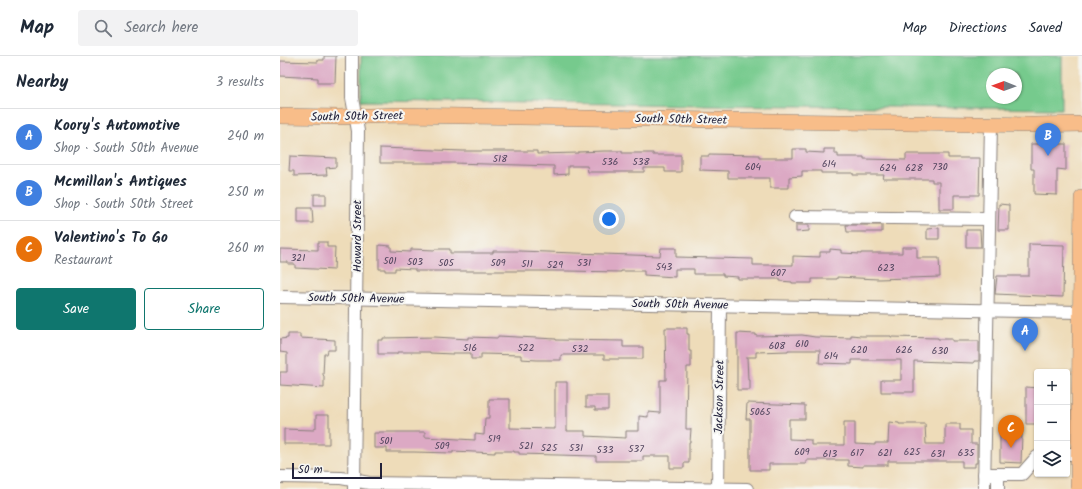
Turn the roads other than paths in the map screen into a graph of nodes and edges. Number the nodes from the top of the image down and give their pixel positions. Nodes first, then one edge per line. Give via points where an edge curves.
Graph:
1 (352, 56) edge
2 (280, 116) edge
3 (355, 116) junction
4 (991, 124) junction
5 (1082, 124) edge
6 (1082, 198) edge
7 (795, 217) dead end
8 (989, 219) junction
9 (1081, 283) edge
10 (280, 296) edge
11 (356, 298) junction
12 (720, 305) junction
13 (987, 310) junction
14 (1080, 312) junction
15 (1077, 452) edge
16 (1034, 460) edge
17 (984, 474) junction
18 (998, 474) junction
19 (280, 477) edge
20 (354, 485) edge
21 (718, 489) edge
22 (747, 489) edge
23 (984, 489) edge
24 (998, 489) edge
25 (1078, 489) edge

1 - 3 street, Howard Street via 352,98
2 - 3 main road, South 50th Street
3 - 4 main road, South 50th Street
3 - 11 street, Howard Street via 358,131
4 - 5 main road, South 50th Street
4 - 8 street
6 - 9 main road
7 - 8 street
8 - 13 street
9 - 14 main road
10 - 11 street, South 50th Avenue
11 - 12 street, South 50th Avenue
11 - 20 street, Howard Street
12 - 13 street, South 50th Avenue
12 - 21 street, Jackson Street
13 - 14 street, South 50th Avenue
13 - 17 street
14 - 15 main road
15 - 25 main road
16 - 18 street via 1022,474
17 - 18 street
17 - 23 street
18 - 24 street
19 - 20 street via 341,478
20 - 21 street via 370,483
21 - 22 street

